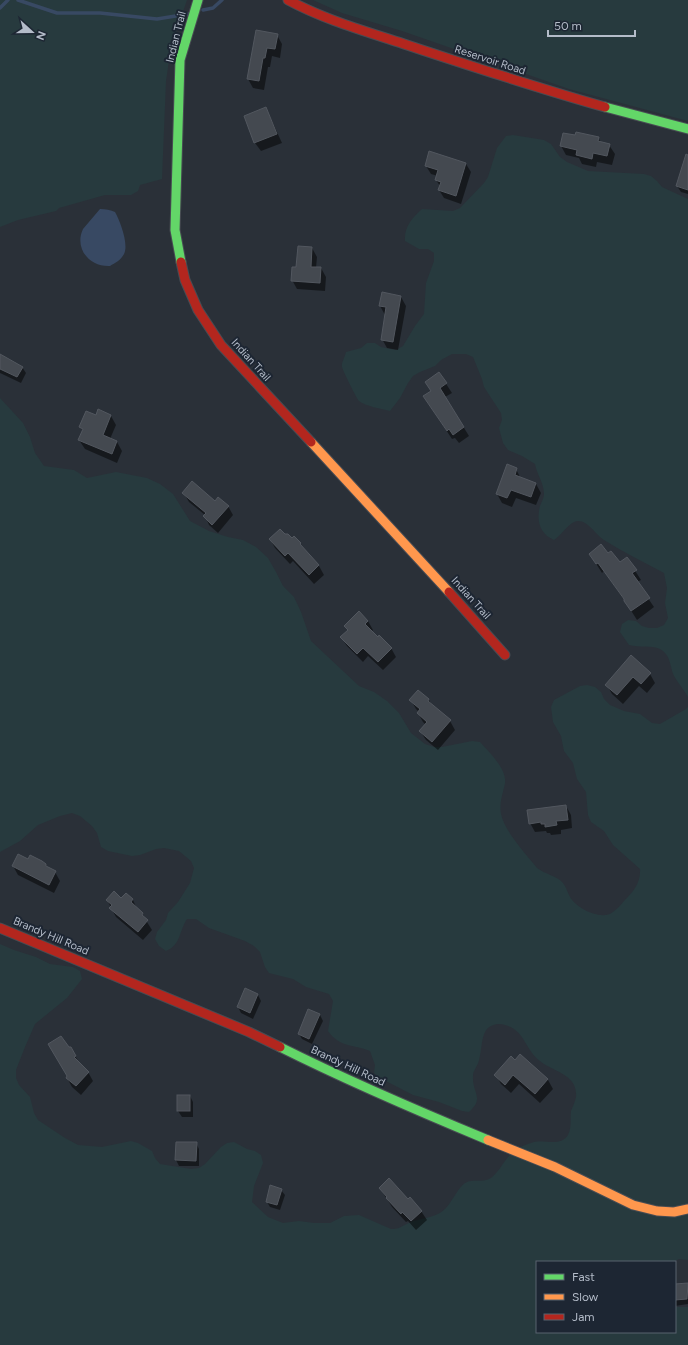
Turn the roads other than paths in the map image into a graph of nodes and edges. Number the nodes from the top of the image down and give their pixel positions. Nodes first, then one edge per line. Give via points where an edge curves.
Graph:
1 (198, 0) edge
2 (288, 0) edge
3 (688, 129) edge
4 (505, 655) dead end
5 (0, 928) edge
6 (688, 1209) edge

1 - 4 street, Indian Trail via 180,60 175,230 182,273 198,310 221,346 428,568
2 - 3 street, Reservoir Road via 338,21 513,80
5 - 6 street, Brandy Hill Road via 249,1032 332,1073 555,1167 632,1205 657,1212

